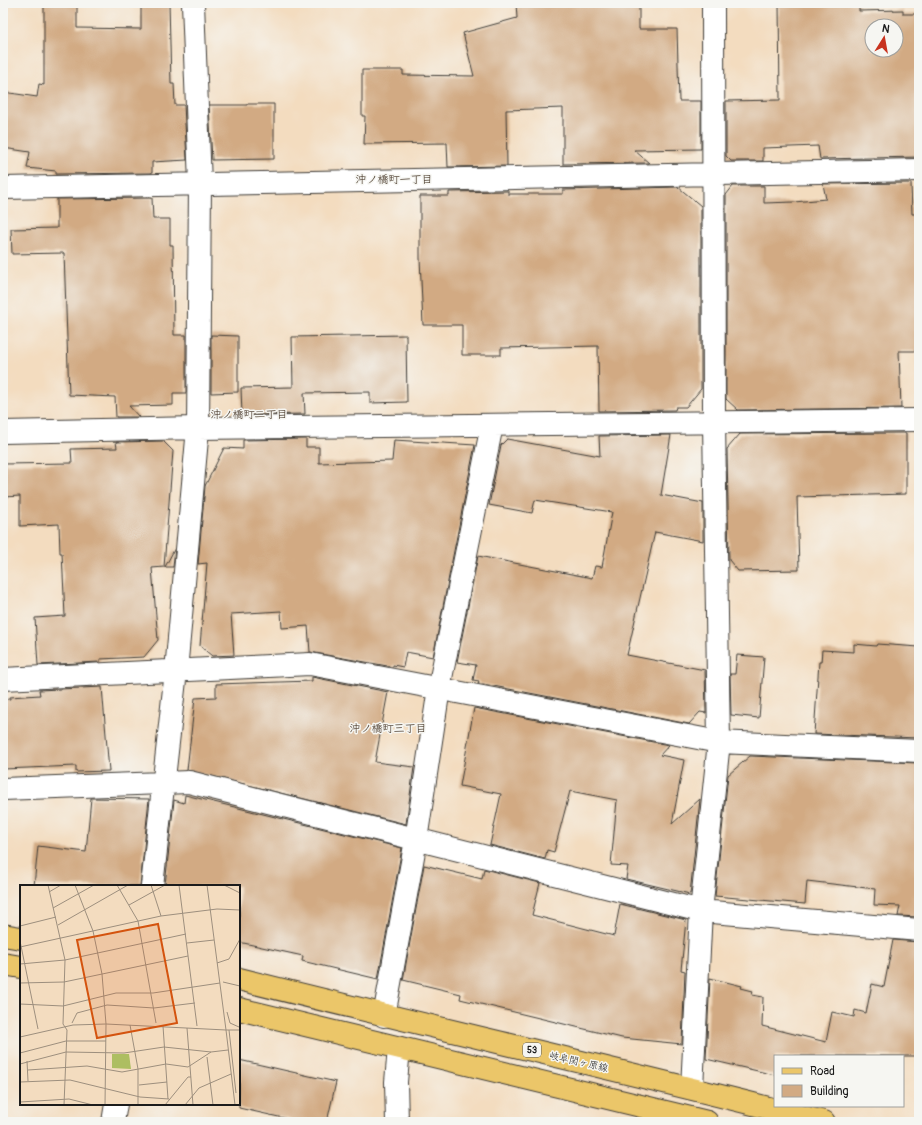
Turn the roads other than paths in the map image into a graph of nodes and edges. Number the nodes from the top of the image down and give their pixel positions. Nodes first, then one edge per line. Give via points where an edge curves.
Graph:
1 (193, 3) edge
2 (714, 3) edge
3 (919, 170) edge
4 (715, 174) junction
5 (200, 184) junction
6 (3, 188) edge
7 (919, 420) edge
8 (714, 422) junction
9 (492, 425) junction
10 (198, 428) junction
11 (3, 432) edge
12 (176, 671) junction
13 (3, 679) edge
14 (439, 688) junction
15 (719, 742) junction
16 (919, 751) edge
17 (164, 782) junction
18 (3, 789) edge
19 (416, 840) junction
20 (152, 885) edge
21 (702, 911) junction
22 (919, 930) edge
23 (3, 936) edge
24 (20, 938) edge
25 (3, 964) edge
26 (20, 967) edge
27 (240, 979) edge
28 (240, 1010) edge
29 (384, 1016) junction
30 (399, 1048) junction
31 (692, 1088) junction
32 (116, 1105) edge
33 (113, 1122) edge
34 (397, 1122) edge
35 (707, 1122) edge
36 (824, 1122) edge

1 - 5 street
2 - 4 street
3 - 4 street
4 - 5 street
4 - 8 street
5 - 6 street
5 - 10 street
7 - 8 street
8 - 9 street
8 - 15 street
9 - 10 street
9 - 14 street
10 - 11 street
10 - 12 street
12 - 13 street
12 - 14 street via 310,664
12 - 17 street
14 - 15 street
14 - 19 street
15 - 16 street
15 - 21 street
17 - 18 street
17 - 19 street via 189,782
17 - 20 street
19 - 21 street
19 - 29 street
21 - 22 street
21 - 31 street
23 - 24 main road
25 - 26 main road
27 - 29 main road, 岐阜関ヶ原線 / 53
28 - 30 main road
29 - 31 main road, 岐阜関ヶ原線 / 53
30 - 34 street via 396,1082
30 - 35 main road
31 - 36 main road, 岐阜関ヶ原線 / 53
32 - 33 street

